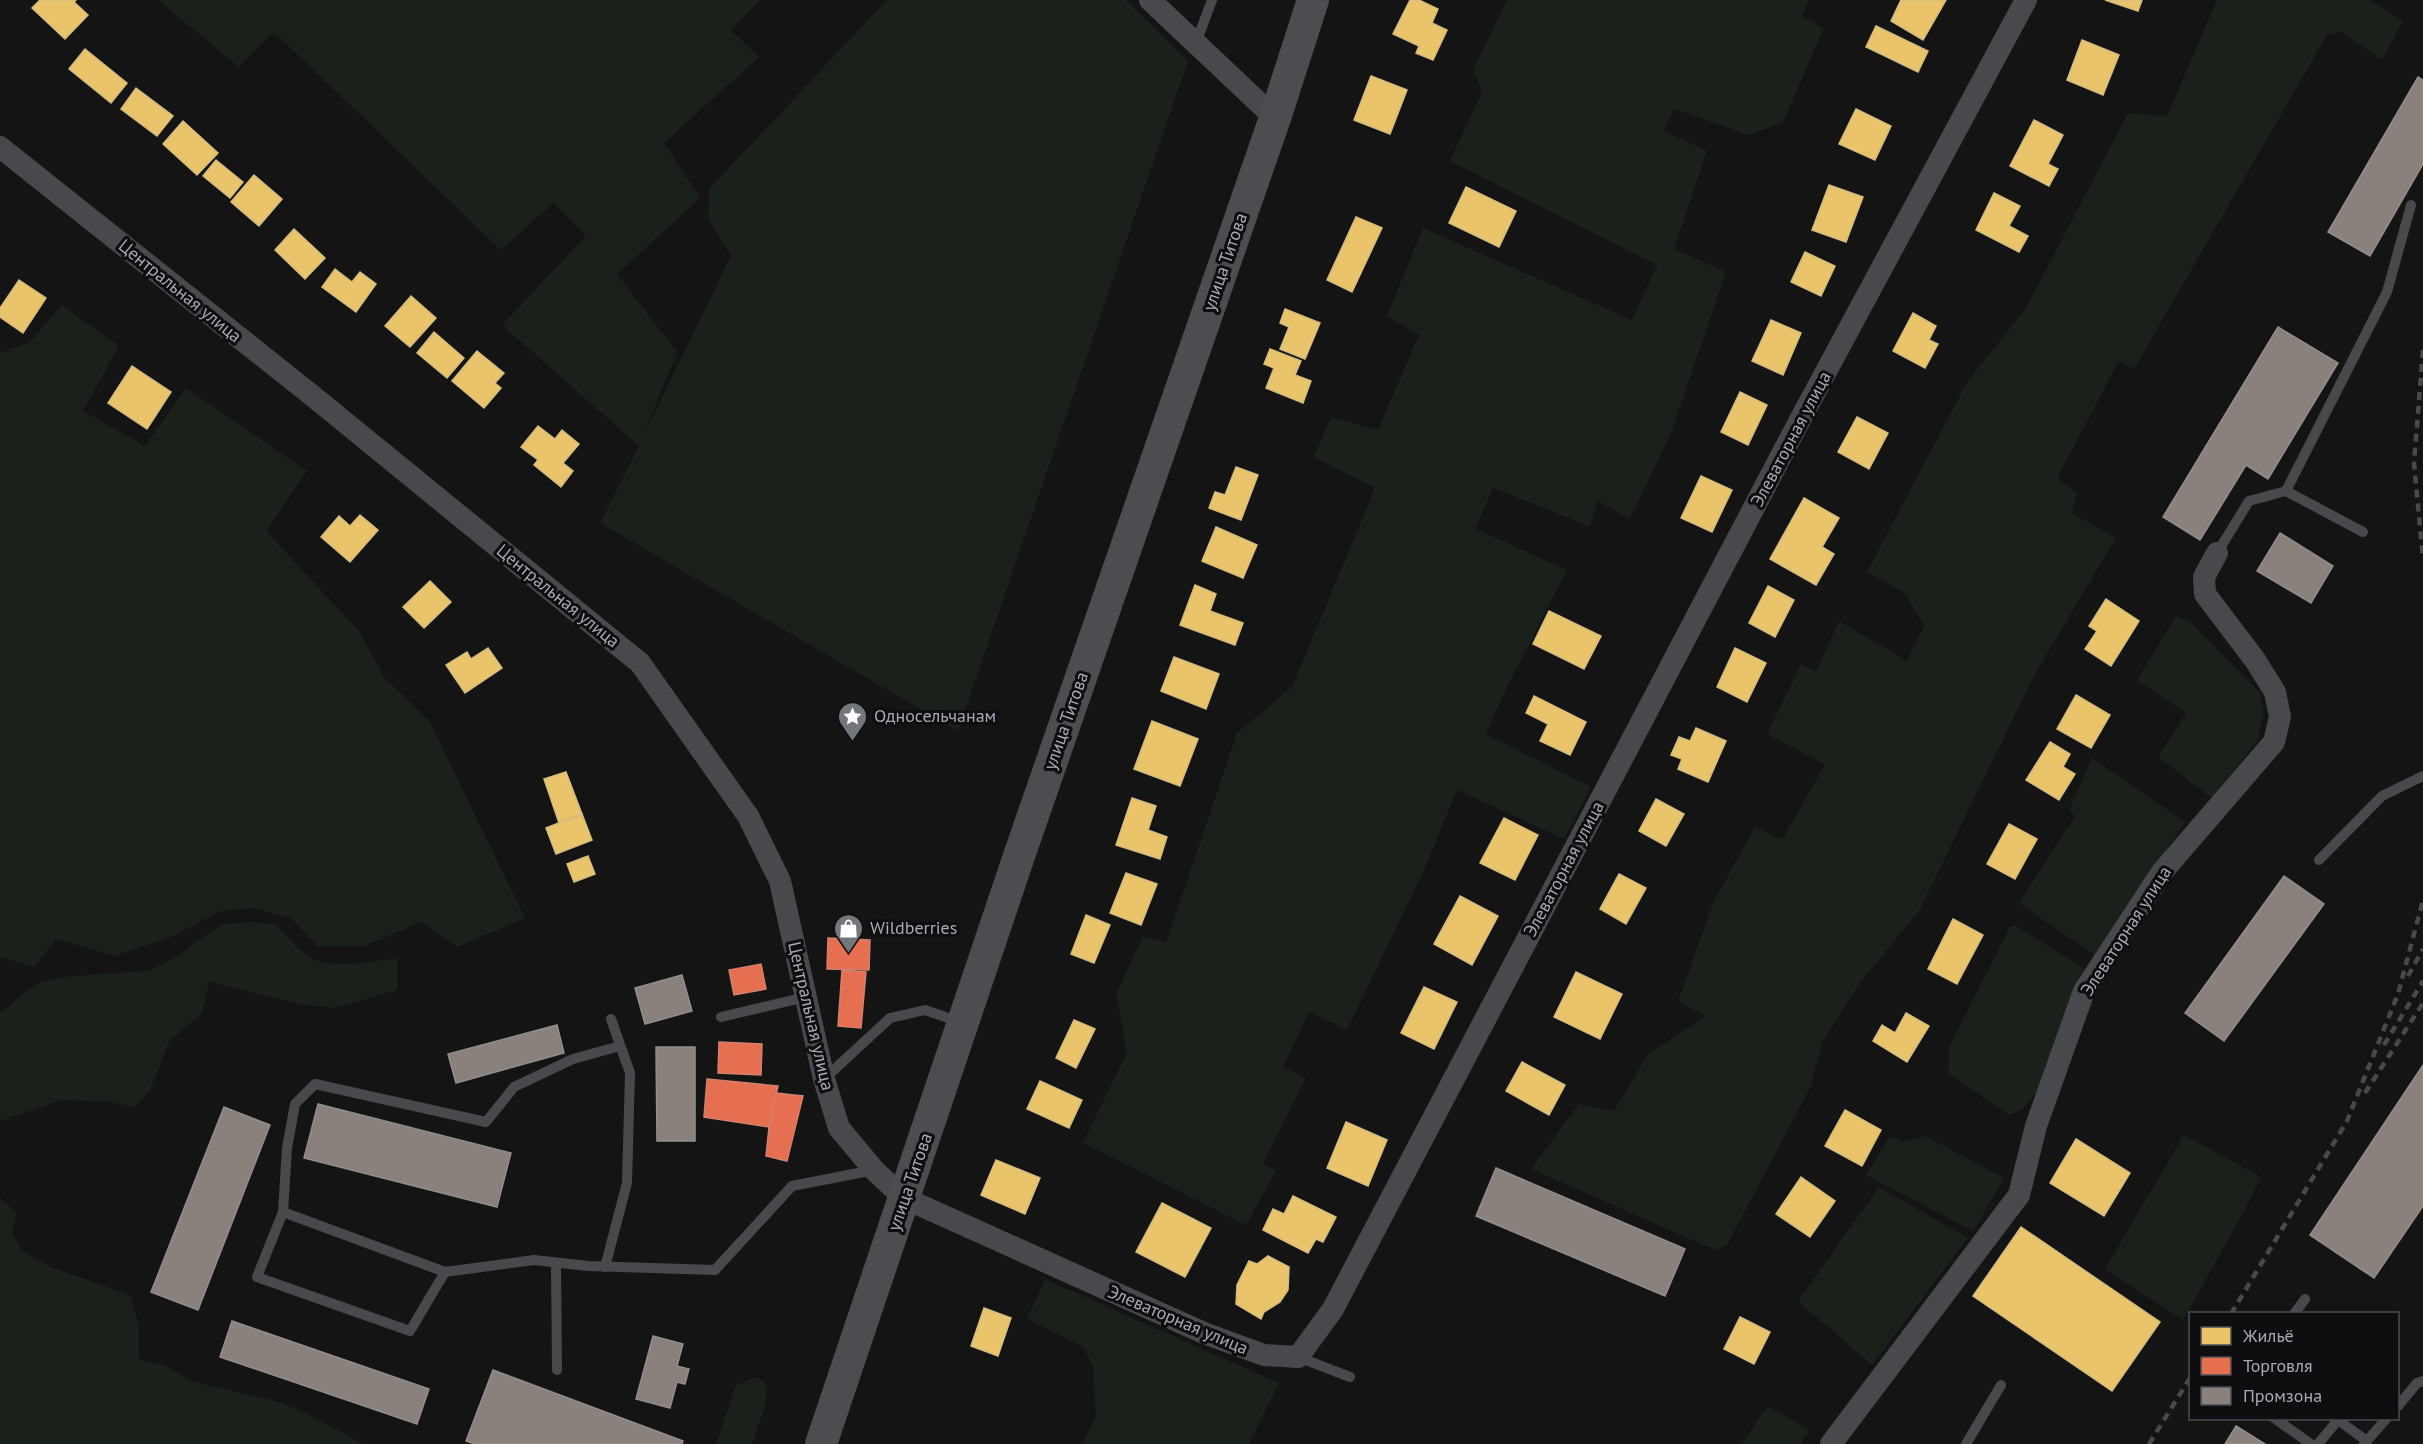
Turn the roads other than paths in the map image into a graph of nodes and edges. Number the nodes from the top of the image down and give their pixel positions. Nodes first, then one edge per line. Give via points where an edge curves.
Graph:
1 (1150, 0) edge
2 (1212, 0) edge
3 (1313, 0) edge
4 (2026, 0) edge
5 (1196, 44) junction
6 (1275, 118) junction
7 (0, 147) edge
8 (2411, 206) dead end
9 (2286, 491) junction
10 (2362, 532) dead end
11 (2217, 553) joint
12 (2423, 776) edge
13 (2319, 860) dead end
14 (806, 998) junction
15 (721, 1017) dead end
16 (611, 1019) dead end
17 (963, 1023) junction
18 (620, 1046) junction
19 (824, 1079) junction
20 (874, 1170) junction
21 (904, 1198) junction
22 (283, 1212) junction
23 (556, 1263) junction
24 (605, 1267) junction
25 (445, 1272) junction
26 (2305, 1299) dead end
27 (2295, 1312) edge
28 (1298, 1357) junction
29 (557, 1370) dead end
30 (1350, 1377) dead end
31 (2421, 1381) edge
32 (2001, 1385) dead end
33 (2399, 1404) edge
34 (2275, 1420) edge
35 (2336, 1420) edge
36 (2338, 1420) edge
37 (2385, 1420) edge
38 (2365, 1443) edge
39 (821, 1444) edge
40 (1831, 1444) edge
41 (1966, 1444) edge
42 (2311, 1444) edge
43 (2318, 1444) edge

1 - 5 street
2 - 5 lane
3 - 6 main road, улица Титова
4 - 28 street, Элеваторная улица via 1801,418 1333,1309
5 - 6 street
6 - 17 main road, улица Титова
7 - 14 street, Центральная улица via 640,663 748,816 780,881
8 - 9 lane via 2387,292
9 - 10 lane
9 - 11 lane via 2249,501
11 - 40 street, Элеваторная улица via 2205,577 2205,594 2275,692 2280,717 2274,742 2162,872 2084,991 2036,1126 2019,1196
12 - 13 lane via 2382,796
14 - 15 lane
14 - 19 street, Центральная улица
16 - 18 lane
17 - 19 lane via 925,1010 890,1018
17 - 21 main road, улица Титова
18 - 22 lane via 573,1059 514,1087 486,1122 315,1084 295,1104 287,1148
18 - 24 lane via 630,1073 627,1183
19 - 20 street, Центральная улица via 839,1128
20 - 21 street, Центральная улица
20 - 24 lane via 792,1186 715,1270
21 - 28 street, Элеваторная улица via 1204,1333 1264,1355
21 - 39 main road, улица Титова
22 - 25 lane
22 - 25 lane via 257,1277 410,1331
23 - 24 lane
23 - 25 lane via 534,1260
23 - 29 lane
26 - 27 lane
28 - 30 lane
31 - 33 lane
32 - 41 lane
34 - 42 lane
35 - 43 lane
36 - 38 lane
37 - 38 lane

